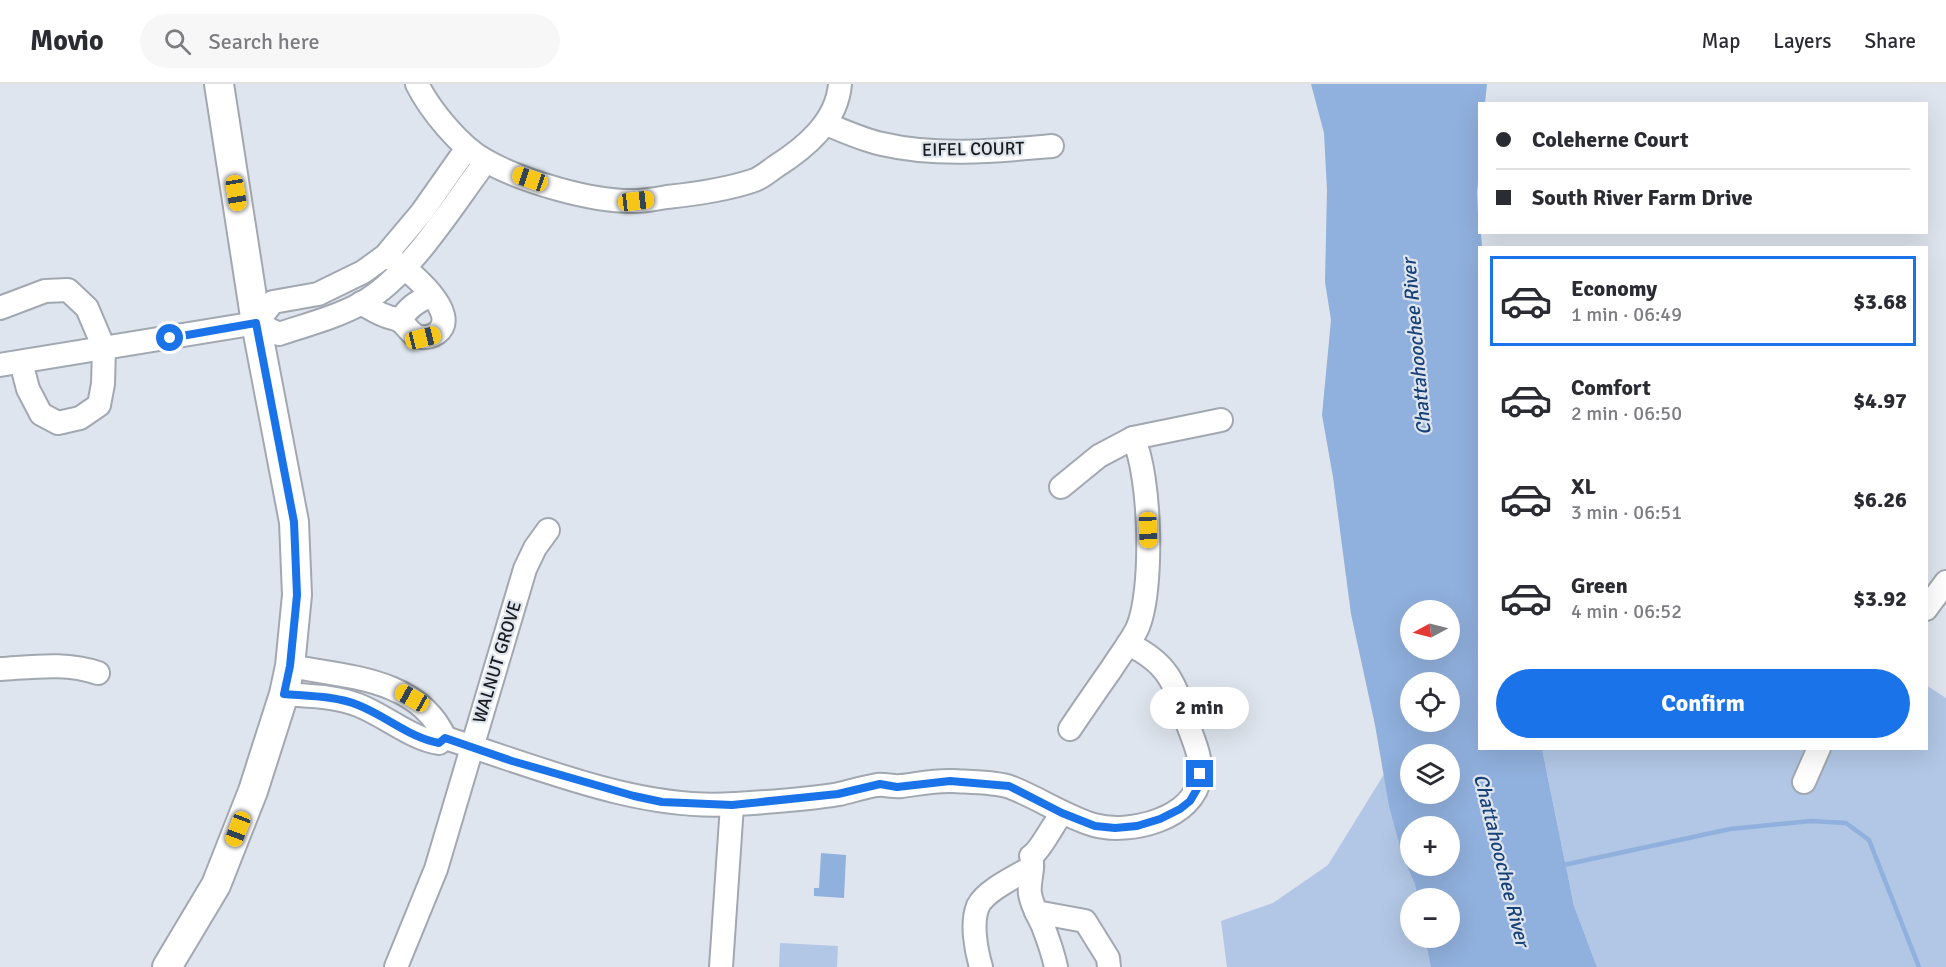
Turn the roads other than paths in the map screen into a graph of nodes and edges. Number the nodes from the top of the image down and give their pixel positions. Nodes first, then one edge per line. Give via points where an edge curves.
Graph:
1 (219, 84) edge
2 (417, 84) edge
3 (840, 84) edge
4 (826, 124) junction
5 (1052, 147) dead end
6 (467, 148) junction
7 (486, 161) junction
8 (394, 262) junction
9 (318, 294) junction
10 (431, 295) junction
11 (361, 303) junction
12 (0, 308) edge
13 (328, 317) junction
14 (399, 321) junction
15 (256, 323) junction
16 (104, 348) junction
17 (10, 364) edge
18 (1221, 420) dead end
19 (1133, 438) junction
20 (1061, 487) dead end
21 (548, 530) dead end
22 (1946, 582) edge
23 (1928, 606) edge
24 (1128, 644) junction
25 (290, 666) junction
26 (0, 669) edge
27 (98, 673) dead end
28 (284, 694) junction
29 (1070, 729) dead end
30 (445, 738) junction
31 (472, 747) junction
32 (1818, 750) edge
33 (1804, 782) dead end
34 (732, 805) junction
35 (1062, 813) junction
36 (1032, 867) junction
37 (1036, 912) junction
38 (167, 967) edge
39 (396, 967) edge
40 (721, 967) edge
41 (981, 967) edge
42 (1056, 967) edge
43 (1109, 967) edge

1 - 15 main road
2 - 6 street via 426,101
3 - 4 street via 839,96
4 - 5 street, EIFEL COURT via 881,144 925,152
4 - 7 street via 798,152 754,181 636,201 581,196
6 - 7 street
6 - 8 street via 422,212
7 - 8 street
8 - 9 street
8 - 10 street
8 - 11 street via 391,283
9 - 13 street
9 - 15 street via 273,302
10 - 14 street via 407,309
10 - 14 street via 437,300 445,322 434,335 423,338 412,334
11 - 13 street
11 - 14 street
12 - 16 street via 45,291 68,290 87,308
13 - 15 street via 279,334
15 - 16 street
15 - 25 main road via 294,522 297,595
16 - 17 street
16 - 17 street via 104,384 99,405 80,418 58,423 41,414
18 - 19 street
19 - 20 street via 1099,456
19 - 24 street via 1146,482 1148,554 1143,610
21 - 31 street, WALNUT GROVE via 525,569
22 - 23 street
24 - 29 street
24 - 35 street via 1157,661 1176,686 1198,754 1197,789 1180,809 1137,826 1095,826
25 - 28 main road
25 - 30 street via 396,689 429,712
26 - 27 street via 64,665
28 - 30 street via 355,704 423,740 439,743
28 - 38 main road via 253,791 216,885
30 - 31 street
31 - 34 street via 634,796 662,802
31 - 39 street, WALNUT GROVE via 436,869
32 - 33 street
34 - 35 street via 838,794 880,784 897,787 950,781 1009,786
34 - 40 street
35 - 36 street via 1031,856
36 - 37 street via 1030,892
36 - 41 street via 995,889 979,906 974,939
37 - 42 street
37 - 43 street via 1084,921 1108,958

